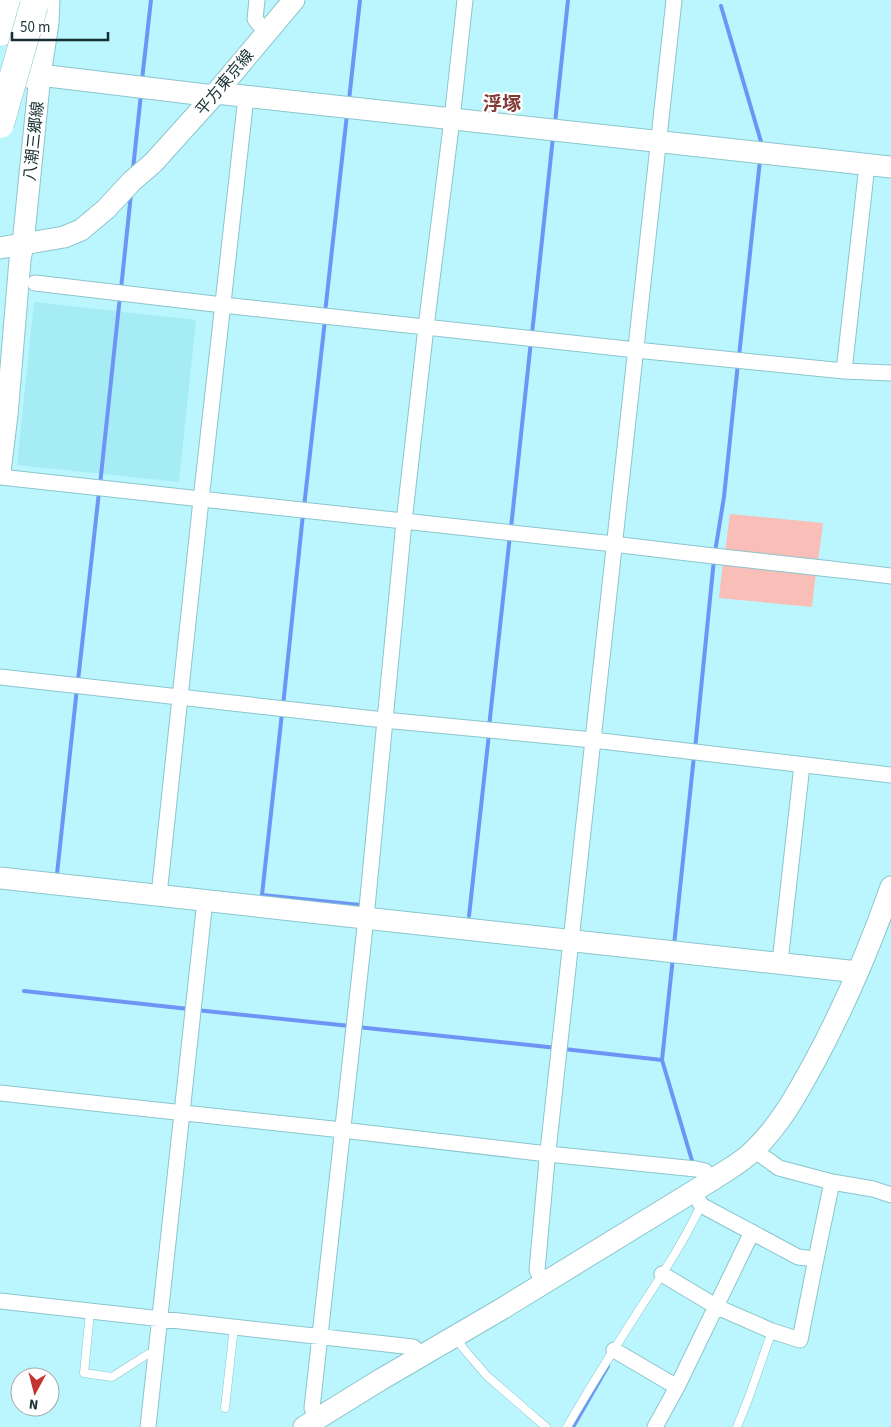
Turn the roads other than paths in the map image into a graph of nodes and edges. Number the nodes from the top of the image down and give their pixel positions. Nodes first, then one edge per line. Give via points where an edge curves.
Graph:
1 (257, 0) edge
2 (294, 0) edge
3 (464, 0) edge
4 (674, 0) edge
5 (38, 5) edge
6 (0, 32) edge
7 (266, 33) junction
8 (40, 74) junction
9 (0, 81) edge
10 (0, 92) edge
11 (215, 94) junction
12 (246, 97) junction
13 (452, 119) junction
14 (0, 124) edge
15 (658, 141) junction
16 (867, 164) junction
17 (891, 167) edge
18 (0, 248) edge
19 (14, 257) edge
20 (34, 283) dead end
21 (223, 305) junction
22 (426, 326) junction
23 (636, 350) junction
24 (844, 371) junction
25 (891, 373) edge
26 (0, 472) edge
27 (0, 477) edge
28 (201, 500) junction
29 (404, 522) junction
30 (614, 544) junction
31 (891, 576) edge
32 (0, 677) edge
33 (180, 698) junction
34 (384, 720) junction
35 (593, 740) junction
36 (802, 765) junction
37 (891, 775) edge
38 (0, 878) edge
39 (891, 887) edge
40 (159, 895) junction
41 (205, 900) junction
42 (366, 918) junction
43 (572, 940) junction
44 (780, 962) junction
45 (858, 972) junction
46 (0, 1093) edge
47 (182, 1113) junction
48 (342, 1130) junction
49 (754, 1150) junction
50 (548, 1154) junction
51 (712, 1180) junction
52 (832, 1182) junction
53 (891, 1195) edge
54 (697, 1198) junction
55 (752, 1232) junction
56 (816, 1259) junction
57 (662, 1274) junction
58 (543, 1283) junction
59 (0, 1301) edge
60 (716, 1306) junction
61 (90, 1312) junction
62 (159, 1319) junction
63 (234, 1327) junction
64 (772, 1332) junction
65 (320, 1336) junction
66 (456, 1336) junction
67 (614, 1350) junction
68 (155, 1355) junction
69 (423, 1355) junction
70 (677, 1387) junction
71 (225, 1408) dead end
72 (310, 1423) edge
73 (148, 1427) edge
74 (546, 1427) edge
75 (567, 1427) edge
76 (655, 1427) edge
77 (737, 1427) edge

1 - 7 street via 255,19
2 - 7 street, 平方東京線
3 - 13 street
4 - 15 street
5 - 6 highway
5 - 8 street, 八潮三郷線
5 - 10 highway, bridge
5 - 14 highway, bridge
7 - 11 street, 平方東京線
8 - 9 street
8 - 11 street
8 - 19 street, 八潮三郷線
11 - 12 street
11 - 19 street, 平方東京線 via 153,162 110,219 84,237 60,248
12 - 13 street
12 - 21 street
13 - 15 street
13 - 22 street
15 - 16 street
15 - 23 street
16 - 17 street
16 - 24 street
18 - 19 street, 平方東京線
19 - 26 street, 八潮三郷線 via 7,415
20 - 21 street
21 - 22 street
21 - 28 street
22 - 23 street
22 - 29 street
23 - 24 street
23 - 30 street
24 - 25 street
27 - 28 street
28 - 29 street
28 - 33 street
29 - 30 street
29 - 34 street
30 - 31 street
30 - 35 street
32 - 33 street
33 - 34 street
33 - 40 street
34 - 35 street
34 - 42 street
35 - 36 street
35 - 43 street
36 - 37 street
36 - 44 street
38 - 40 street
39 - 45 street
40 - 41 street
41 - 42 street
41 - 47 street
42 - 43 street
42 - 48 street
43 - 44 street
43 - 50 street
44 - 45 street
45 - 49 street via 803,1083 780,1120
46 - 47 street
47 - 48 street
47 - 62 street
48 - 50 street
48 - 65 street
49 - 51 street
49 - 52 street via 779,1168
50 - 51 street via 696,1169 705,1171
50 - 58 street via 537,1270
51 - 54 street
52 - 53 street
52 - 56 street
54 - 55 street
54 - 57 lane via 695,1219
54 - 58 street
55 - 56 street via 798,1257
55 - 60 street
56 - 64 street via 800,1340
57 - 60 street
57 - 67 lane
58 - 66 street
59 - 61 street
60 - 64 street
60 - 70 street
61 - 62 street
61 - 68 lane via 84,1373 112,1377 148,1354
62 - 63 street
62 - 68 street
63 - 65 street
63 - 71 lane
64 - 77 lane
65 - 69 street via 413,1347
65 - 72 street
66 - 69 street
66 - 74 lane via 487,1376
67 - 70 street
67 - 75 lane
68 - 73 street
69 - 72 street
70 - 76 street

